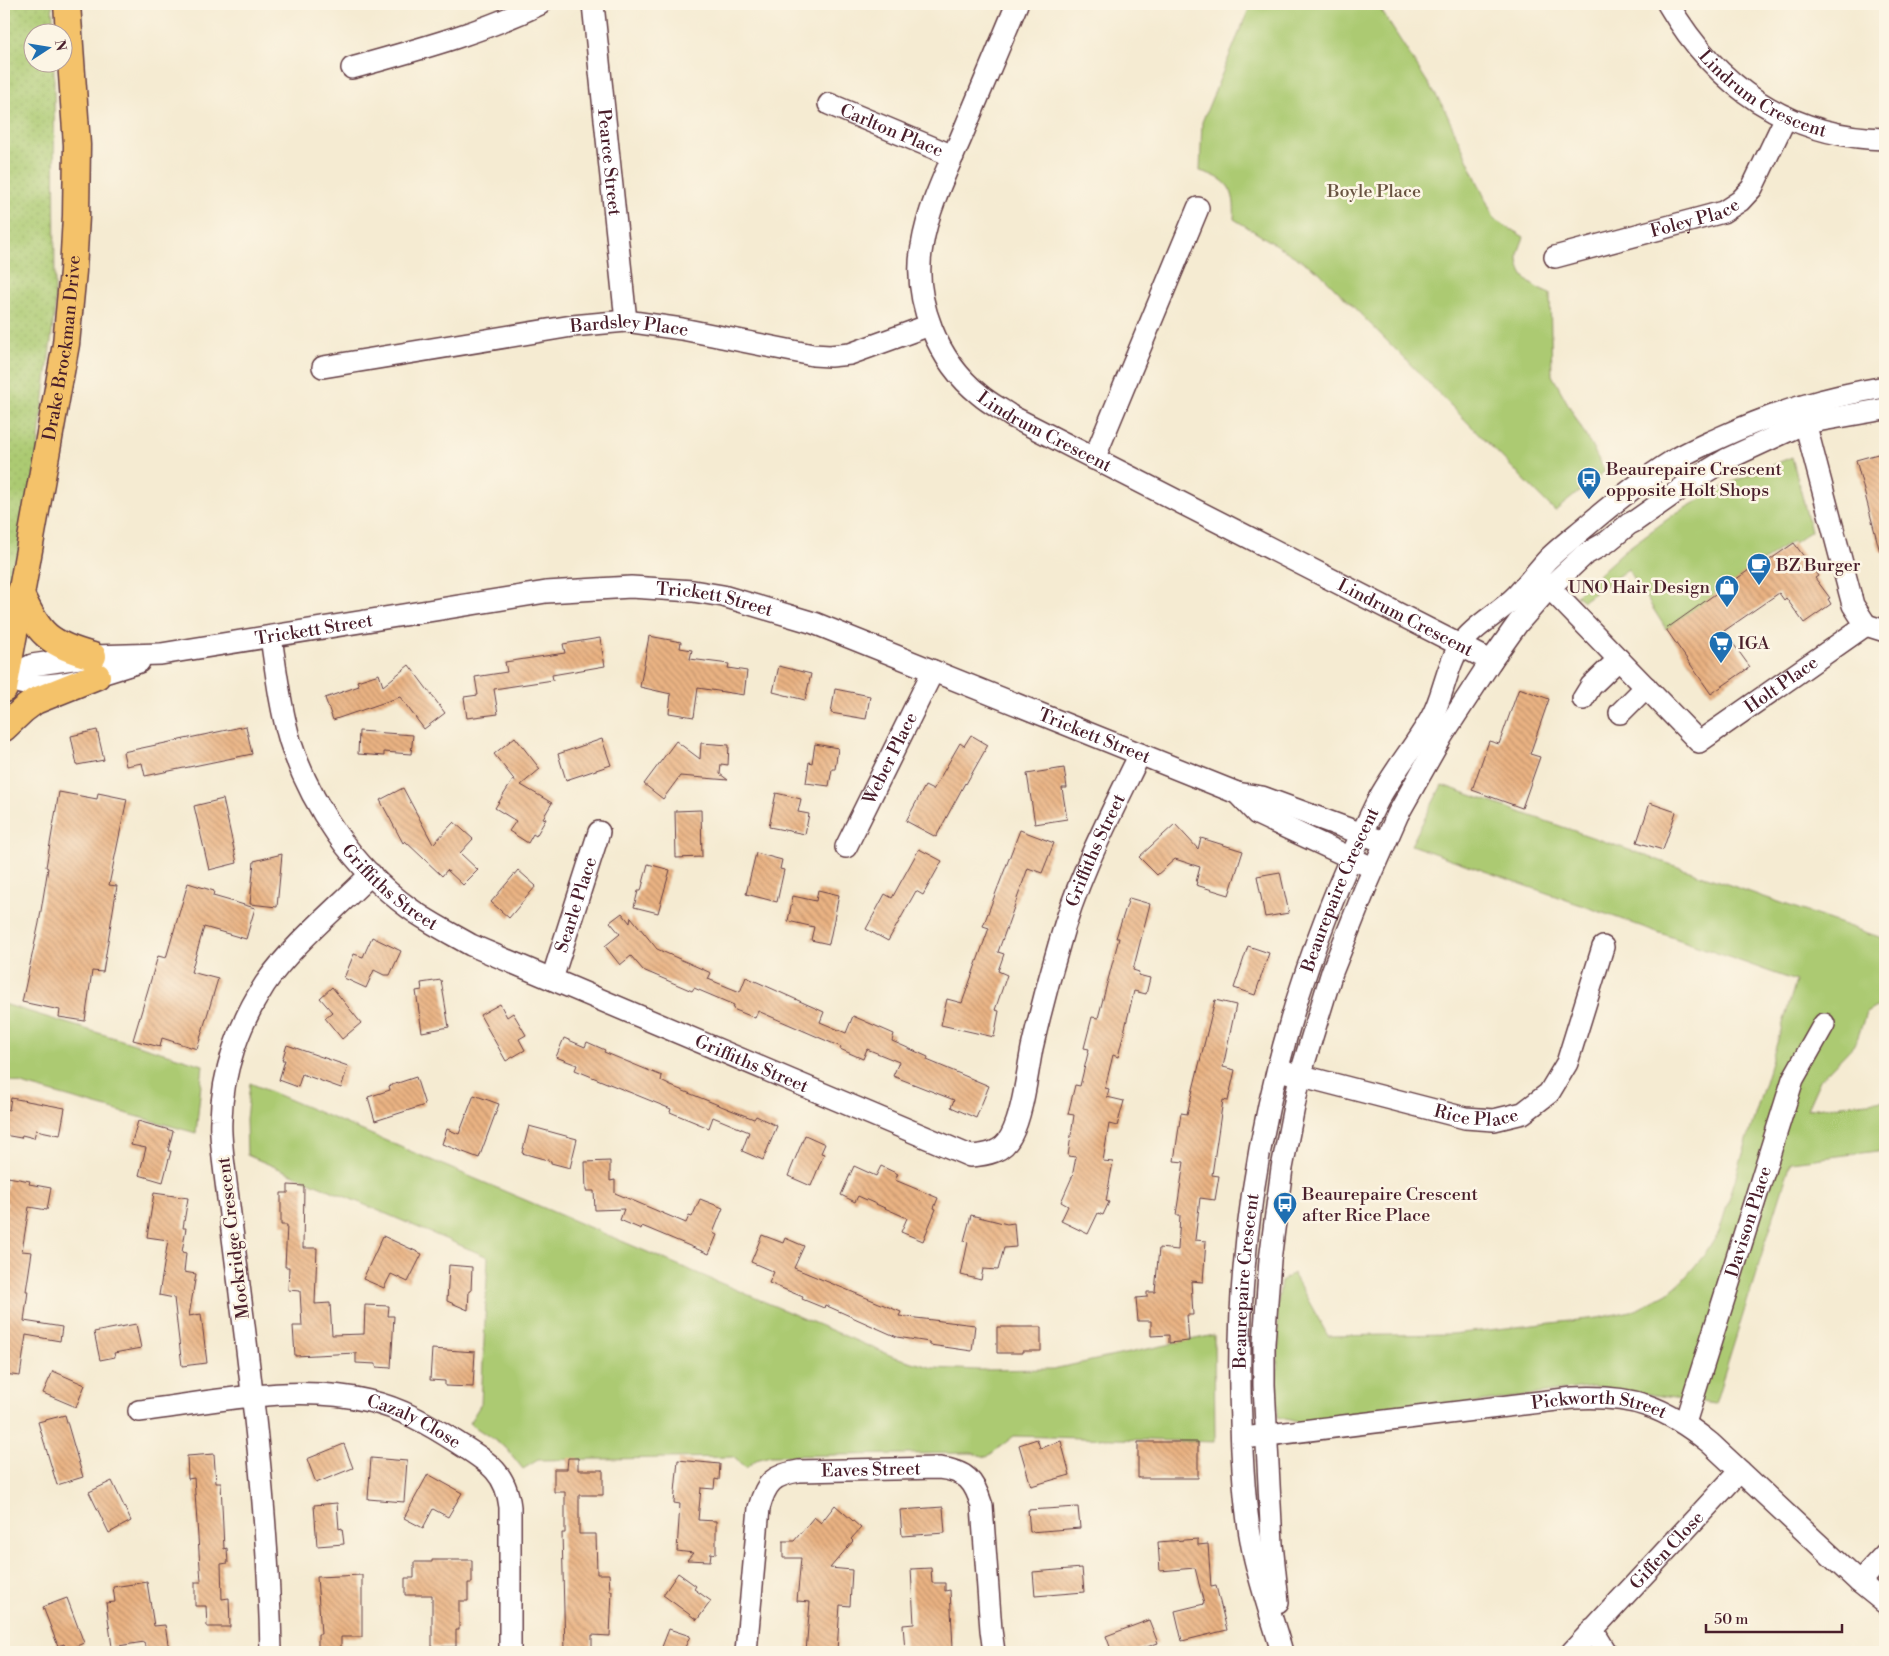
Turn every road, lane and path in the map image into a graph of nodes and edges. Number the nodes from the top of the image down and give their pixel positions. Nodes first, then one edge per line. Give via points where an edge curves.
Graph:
1 (67, 4) edge
2 (540, 4) edge
3 (593, 4) edge
4 (1017, 4) edge
5 (1668, 4) edge
6 (352, 68) dead end
7 (829, 104) dead end
8 (1786, 117) junction
9 (1885, 139) edge
10 (953, 156) junction
11 (1198, 208) dead end
12 (1555, 257) dead end
13 (626, 321) junction
14 (930, 325) junction
15 (323, 367) dead end
16 (1885, 387) edge
17 (1885, 410) edge
18 (1803, 414) junction
19 (1094, 459) junction
20 (1542, 581) junction
21 (20, 593) junction
22 (1875, 628) edge
23 (271, 637) junction
24 (1460, 646) junction
25 (1619, 659) junction
26 (1491, 661) junction
27 (95, 666) junction
28 (933, 671) junction
29 (5, 684) edge
30 (1646, 687) junction
31 (1582, 699) dead end
32 (1620, 713) dead end
33 (4, 728) edge
34 (1140, 754) junction
35 (1237, 793) junction
36 (599, 832) dead end
37 (1362, 833) junction
38 (1387, 844) junction
39 (846, 846) dead end
40 (1351, 858) junction
41 (1375, 869) junction
42 (371, 874) junction
43 (1603, 947) dead end
44 (552, 979) junction
45 (1824, 1024) dead end
46 (1277, 1070) junction
47 (1300, 1076) junction
48 (252, 1398) junction
49 (140, 1411) dead end
50 (1685, 1423) junction
51 (1266, 1436) junction
52 (1241, 1438) junction
53 (1740, 1471) junction
54 (1885, 1554) edge
55 (1859, 1582) junction
56 (1885, 1603) edge
57 (1592, 1630) junction
58 (270, 1652) edge
59 (510, 1652) edge
60 (746, 1652) edge
61 (994, 1652) edge
62 (1283, 1652) edge
63 (1572, 1652) edge
64 (1606, 1652) edge

1 - 21 main road, Drake Brockman Drive via 77,145 73,271 66,344
2 - 6 street via 434,45
3 - 13 street, Pearce Street
4 - 10 street, Lindrum Crescent
5 - 8 street, Lindrum Crescent via 1707,59 1743,92
7 - 10 street, Carlton Place
8 - 9 street, Lindrum Crescent via 1841,136
8 - 12 street, Foley Place via 1752,188 1723,212
10 - 14 street, Lindrum Crescent via 933,204 922,247 921,286
11 - 19 street
13 - 14 street, Bardsley Place via 830,356 850,354
13 - 15 street, Bardsley Place via 572,326
14 - 19 street, Lindrum Crescent via 946,357 979,395 1011,416
16 - 18 street, Beaurepaire Crescent via 1854,392
17 - 18 street, Beaurepaire Crescent
18 - 20 street, Beaurepaire Crescent via 1699,476 1607,542
18 - 20 street, Beaurepaire Crescent via 1764,418 1674,460 1619,498 1550,558
18 - 22 street, Holt Place via 1853,605
19 - 24 street, Lindrum Crescent
20 - 24 street, Beaurepaire Crescent via 1515,597
20 - 25 street, Holt Place
20 - 26 street, Beaurepaire Crescent
21 - 27 main road via 32,618 49,639
21 - 29 main road, Drake Brockman Drive
22 - 30 street, Holt Place via 1699,742
23 - 27 street, Trickett Street
23 - 28 street, Trickett Street via 546,592 631,587 693,591 753,604 814,623
23 - 42 street, Griffiths Street via 290,741 305,779 335,832
24 - 26 street, Lindrum Crescent
24 - 37 street, Beaurepaire Crescent via 1444,679 1434,715 1377,802
25 - 30 street, Holt Place
25 - 31 street
26 - 38 street, Beaurepaire Crescent via 1442,736 1398,814
27 - 29 street, Trickett Street via 32,664
27 - 33 main road via 35,701
28 - 34 street, Trickett Street
28 - 39 street, Weber Place
30 - 32 street
34 - 35 street, Trickett Street
34 - 44 street, Griffiths Street via 1097,842 1077,892 1059,943 1035,1034 1017,1123 1006,1145 995,1152 960,1153
35 - 37 street, Trickett Street via 1262,797
35 - 40 street, Trickett Street via 1258,814
36 - 44 street, Searle Place
37 - 38 street, Trickett Street
37 - 40 street, Beaurepaire Crescent
38 - 41 street, Beaurepaire Crescent
40 - 41 street, Trickett Street
40 - 46 street, Beaurepaire Crescent via 1300,988
41 - 47 street, Beaurepaire Crescent via 1332,972
42 - 44 street, Griffiths Street via 408,908 440,928 471,945
42 - 48 street, Mockridge Crescent via 266,982 242,1026 225,1081 221,1120 223,1158
43 - 47 street, Rice Place via 1567,1063 1549,1093 1523,1112 1494,1120 1465,1118
45 - 50 street, Davison Place via 1793,1079
46 - 47 street, Rice Place
46 - 52 street, Beaurepaire Crescent via 1248,1230 1240,1342
47 - 51 street, Beaurepaire Crescent via 1282,1168 1271,1251 1264,1343
48 - 49 street, Cazaly Close
48 - 58 street, Mockridge Crescent via 266,1529
48 - 59 street, Cazaly Close via 316,1393 371,1401 424,1422 496,1470 504,1481 510,1506
50 - 51 street, Pickworth Street via 1645,1405 1599,1397
50 - 53 street, Pickworth Street
51 - 52 street, Pickworth Street
51 - 62 street, Beaurepaire Crescent
52 - 62 street, Beaurepaire Crescent via 1253,1549
53 - 55 street, Pickworth Street
53 - 57 street, Giffen Close
54 - 55 street
55 - 56 street, Pickworth Street
57 - 63 street, Giffen Close
57 - 64 street
60 - 61 street, Eaves Street via 759,1508 769,1484 782,1473 799,1471 939,1468 955,1470 968,1478 978,1491

